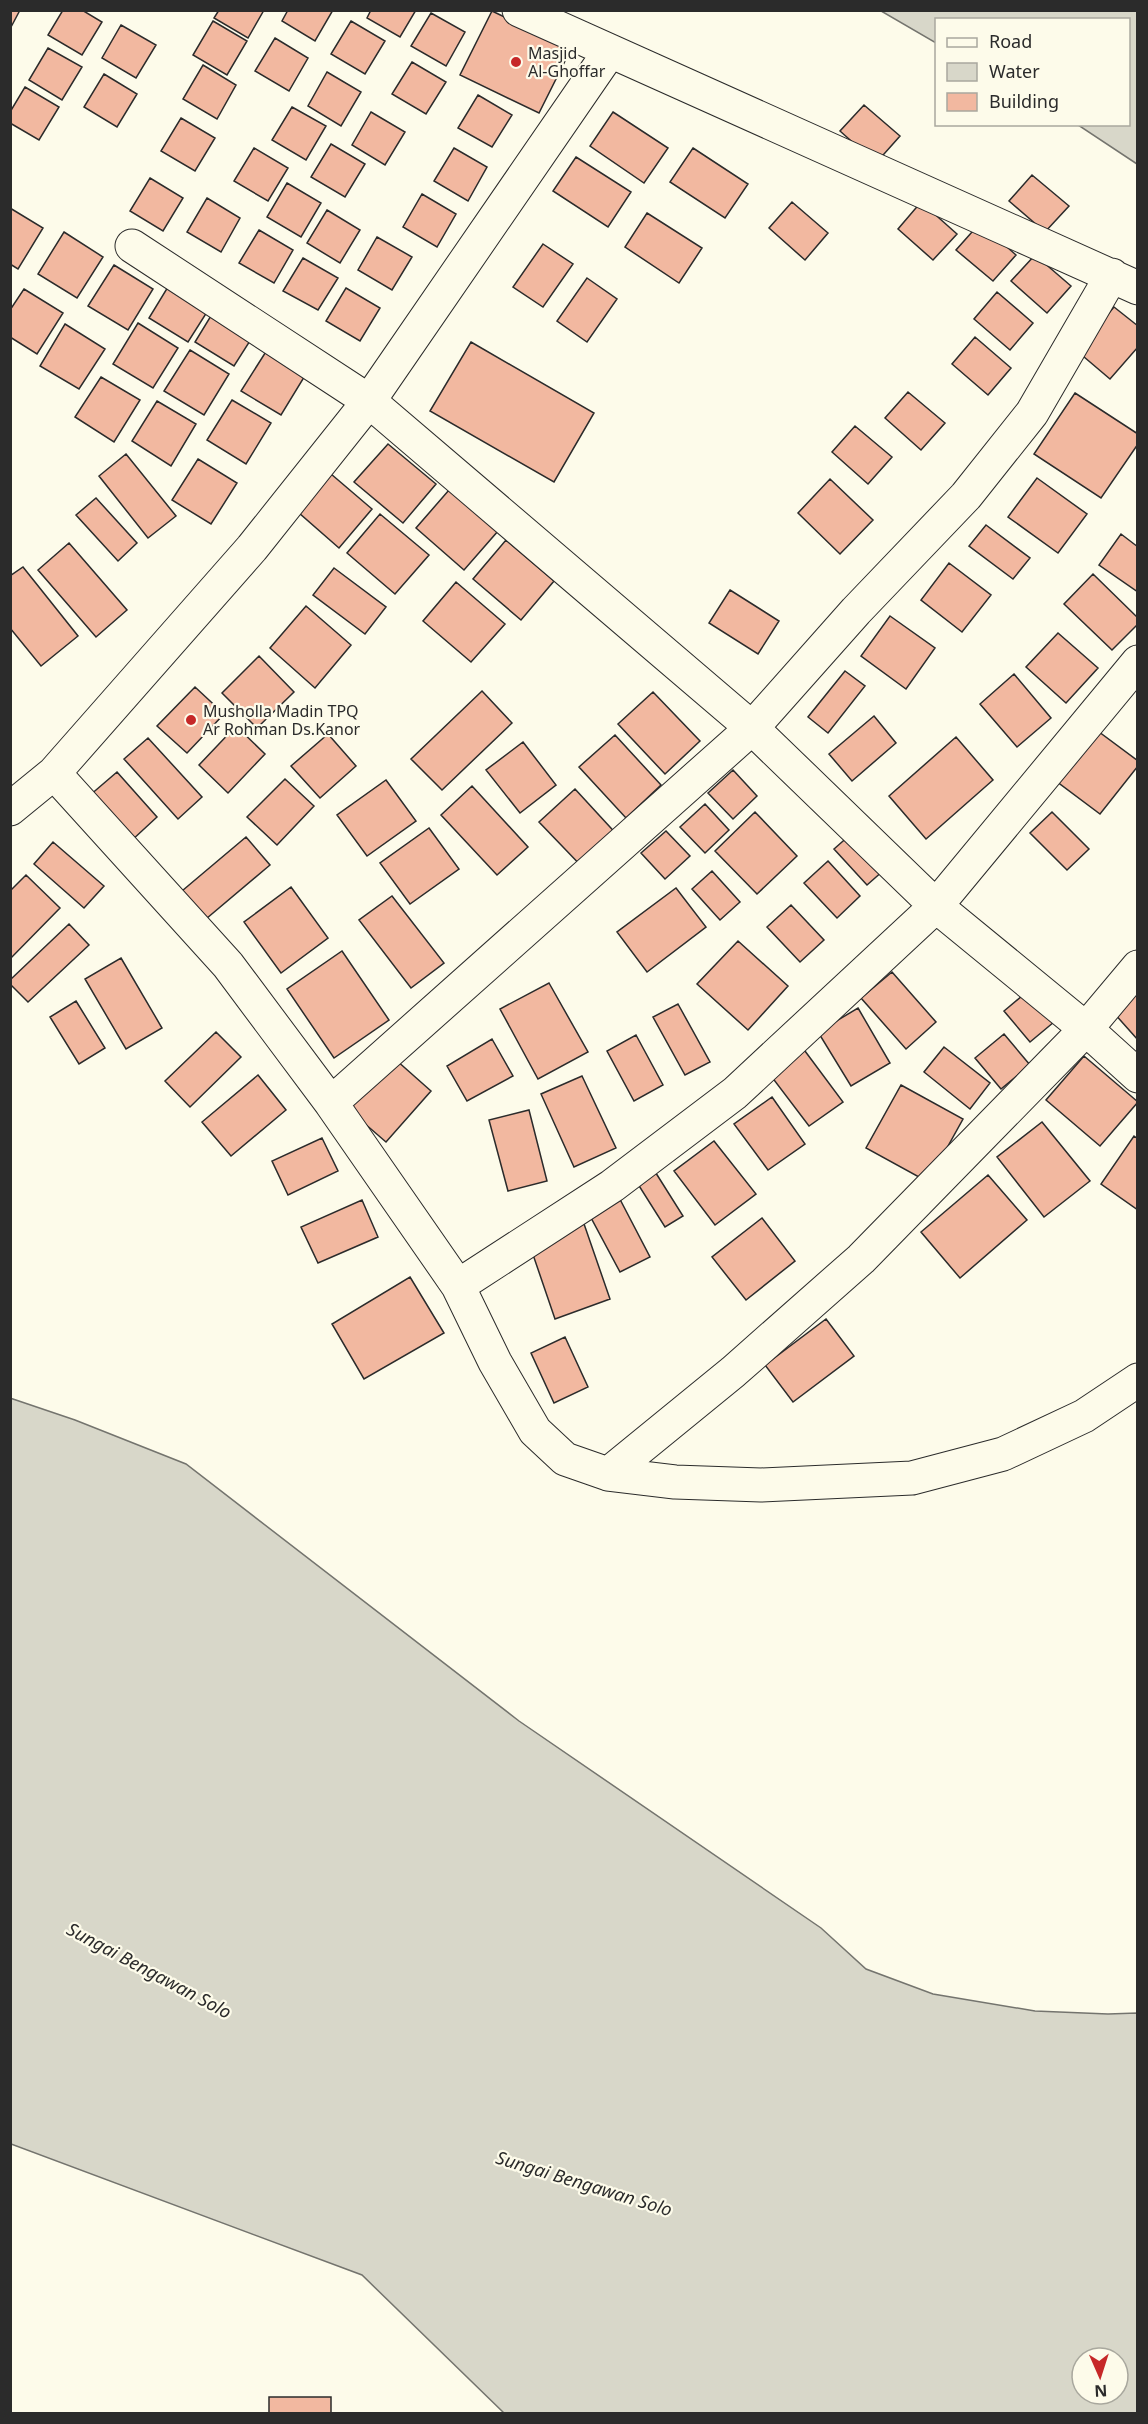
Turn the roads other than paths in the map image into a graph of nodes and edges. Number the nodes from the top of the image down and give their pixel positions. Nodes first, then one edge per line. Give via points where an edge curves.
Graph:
1 (519, 10) edge
2 (610, 51) junction
3 (132, 246) dead end
4 (1125, 281) edge
5 (369, 401) junction
6 (1137, 663) edge
7 (752, 728) junction
8 (54, 773) junction
9 (10, 809) edge
10 (936, 906) junction
11 (1137, 967) edge
12 (1086, 1029) junction
13 (1137, 1076) edge
14 (331, 1103) junction
15 (458, 1286) junction
16 (1137, 1380) edge
17 (608, 1474) junction

1 - 2 street
2 - 4 street
2 - 5 street
3 - 5 street
4 - 7 street via 1032,413 966,496
5 - 7 street
5 - 8 street via 252,548
6 - 10 street
7 - 10 street
7 - 14 street
8 - 9 street
8 - 14 street via 228,965
10 - 12 street
10 - 15 street via 735,1093 612,1186
11 - 12 street
12 - 13 street
12 - 17 street via 861,1259
14 - 15 street
15 - 17 street via 535,1431 565,1459
16 - 17 street via 1084,1416 1003,1454 912,1478 761,1485 675,1482

